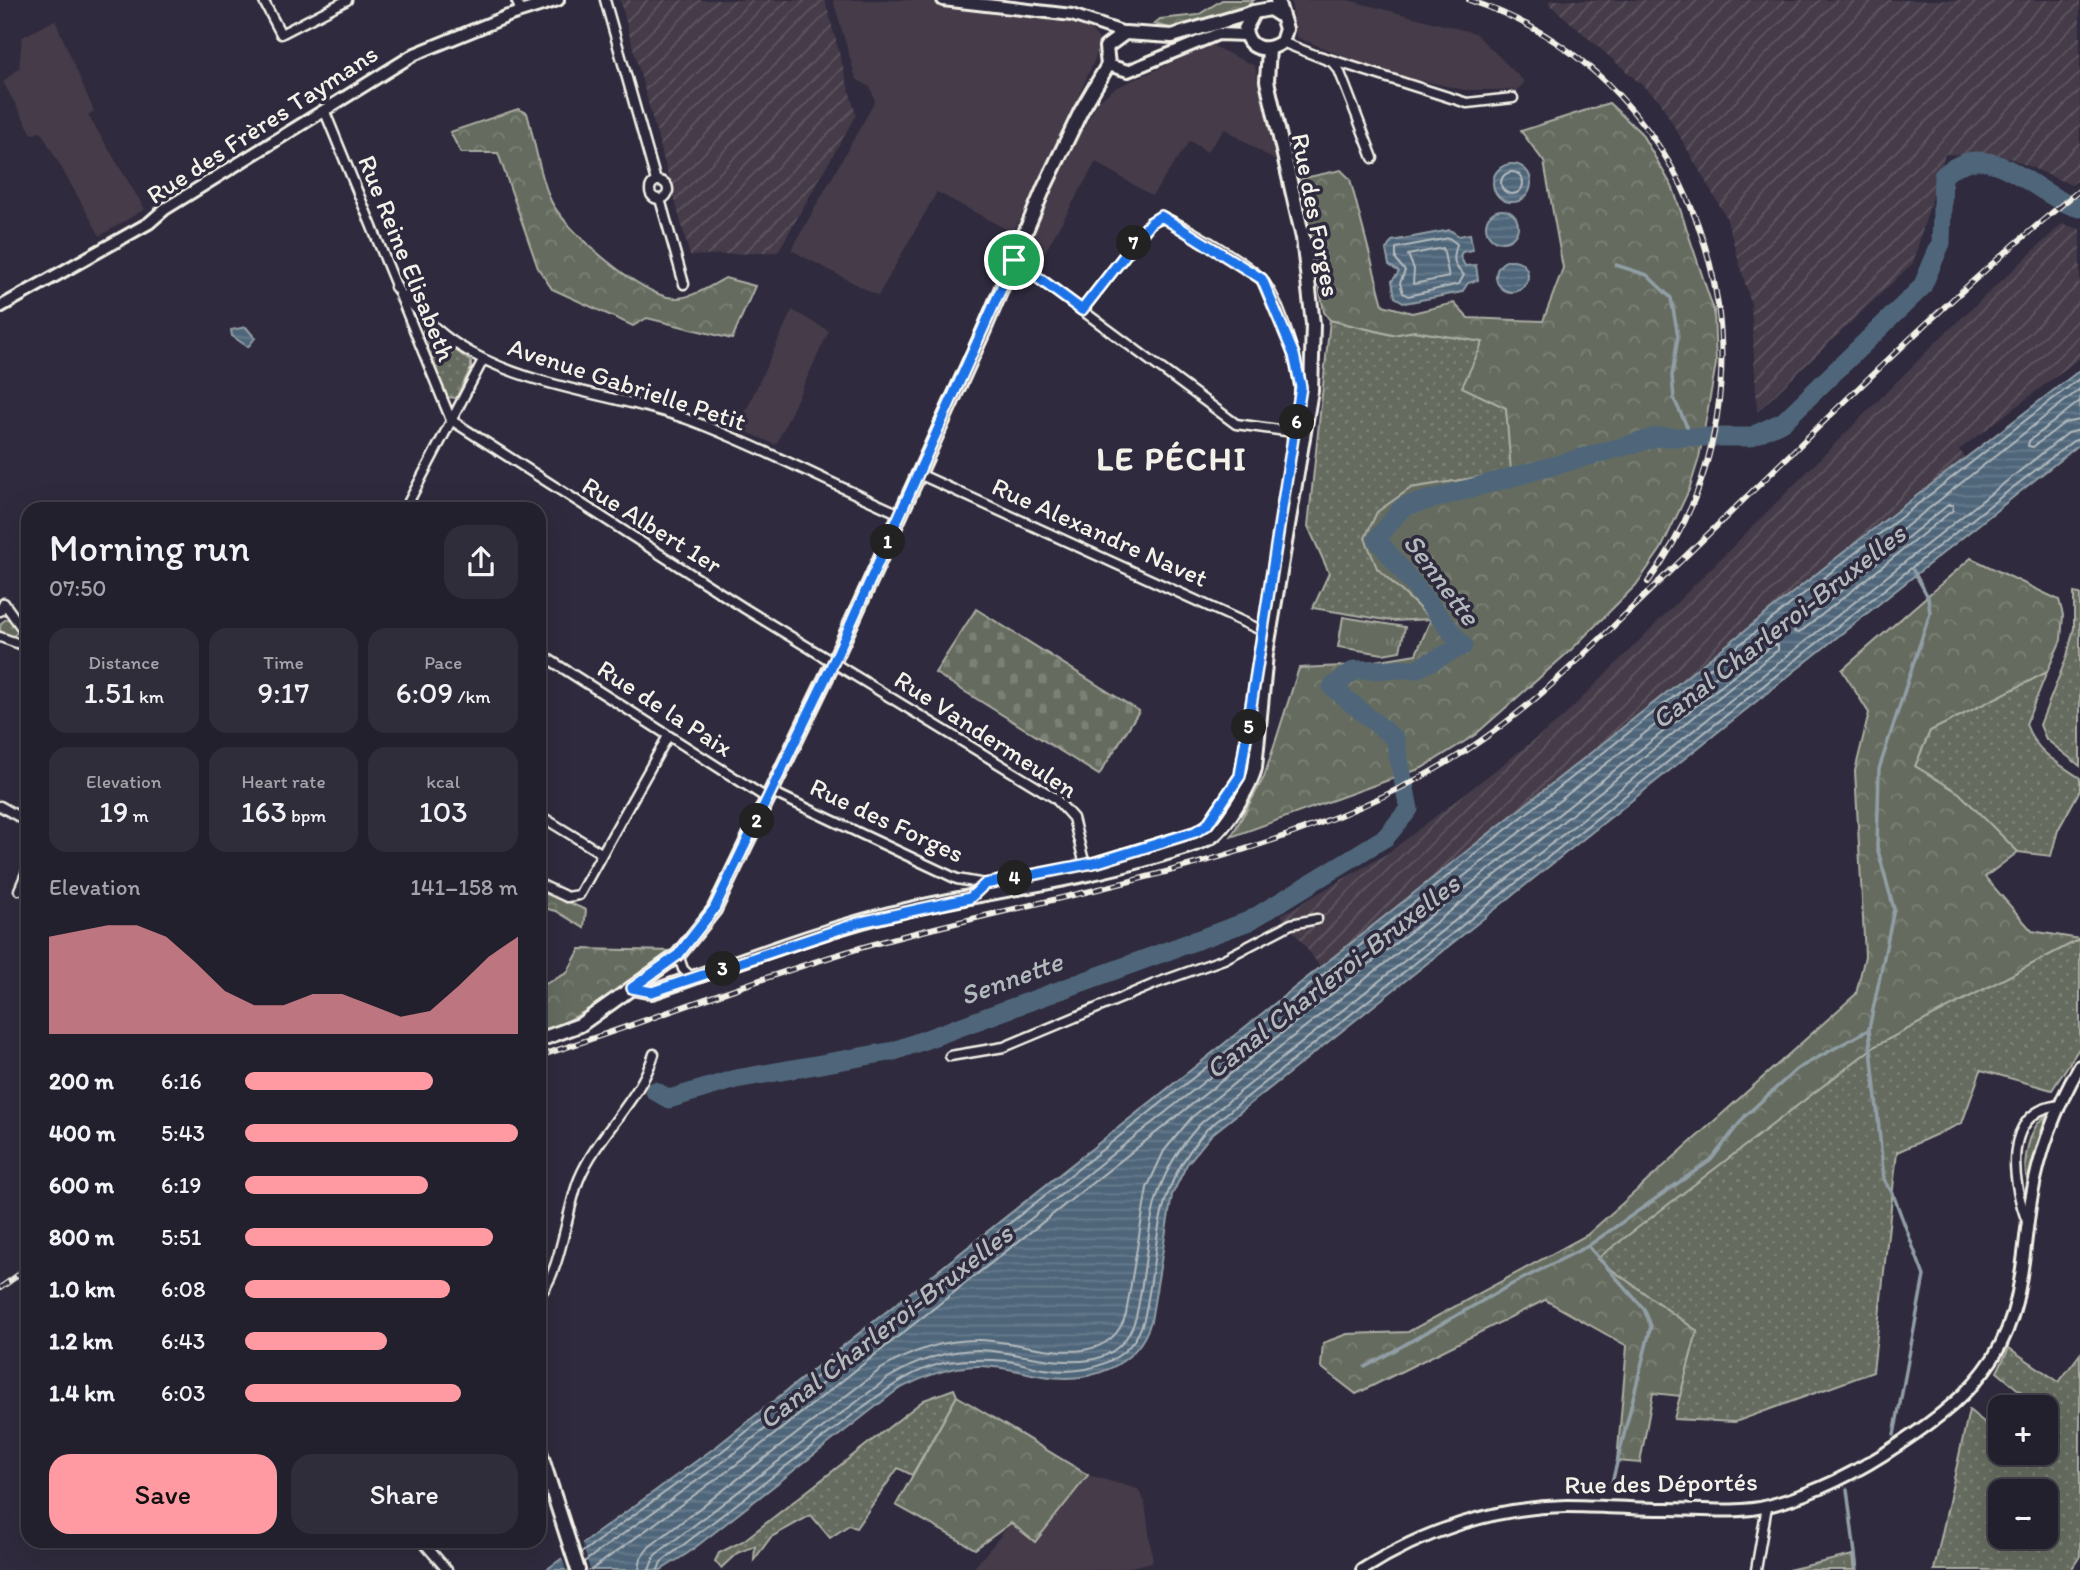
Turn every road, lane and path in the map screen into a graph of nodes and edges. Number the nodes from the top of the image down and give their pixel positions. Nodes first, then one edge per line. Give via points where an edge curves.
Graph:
1 (264, 0) edge
2 (346, 0) edge
3 (516, 0) edge
4 (558, 0) edge
5 (605, 0) edge
6 (943, 0) edge
7 (1277, 0) edge
8 (535, 3) edge
9 (1258, 7) edge
10 (521, 11) junction
11 (1281, 16) junction
12 (1096, 23) junction
13 (1125, 33) junction
14 (1246, 36) junction
15 (1282, 42) junction
16 (1106, 47) junction
17 (1269, 49) junction
18 (1319, 56) junction
19 (1108, 65) junction
20 (1513, 98) dead end
21 (324, 112) junction
22 (1373, 158) dead end
23 (1014, 260) junction
24 (684, 284) dead end
25 (396, 287) junction
26 (0, 307) edge
27 (1082, 310) junction
28 (483, 360) junction
29 (1311, 391) junction
30 (1300, 403) junction
31 (451, 420) junction
32 (1293, 432) junction
33 (919, 474) junction
34 (409, 502) edge
35 (900, 514) junction
36 (1, 603) edge
37 (21, 627) edge
38 (1263, 631) junction
39 (0, 637) edge
40 (21, 643) edge
41 (546, 658) edge
42 (834, 661) junction
43 (668, 736) junction
44 (770, 795) junction
45 (0, 806) edge
46 (21, 818) edge
47 (546, 819) edge
48 (601, 853) junction
49 (1085, 865) junction
50 (985, 884) junction
51 (21, 885) edge
52 (546, 887) edge
53 (19, 890) dead end
54 (970, 898) junction
55 (1317, 919) dead end
56 (678, 955) junction
57 (692, 979) junction
58 (632, 988) junction
59 (546, 1037) edge
60 (654, 1054) dead end
61 (950, 1056) dead end
62 (2080, 1066) edge
63 (2061, 1105) junction
64 (2028, 1225) junction
65 (546, 1286) edge
66 (546, 1470) edge
67 (1767, 1506) junction
68 (428, 1548) edge
69 (447, 1570) edge
70 (578, 1570) edge
71 (1362, 1570) edge
72 (1756, 1570) edge

1 - 2 street via 281,34
3 - 10 street
4 - 8 street, Rue des Frères Taymans
5 - 24 street via 656,181 667,186 668,193 660,199
6 - 12 street via 1072,15
7 - 11 main road
8 - 10 street, Rue des Frères Taymans
9 - 11 main road
9 - 13 main road via 1172,36
9 - 14 main road via 1246,22
10 - 21 street, Rue des Frères Taymans via 415,54
11 - 15 main road via 1286,29
12 - 13 street
12 - 16 street via 1104,32
13 - 16 main road
14 - 17 main road via 1255,46
14 - 19 street via 1218,34 1128,71
15 - 17 main road
15 - 18 street
16 - 19 main road
17 - 29 main road, Rue des Forges via 1267,82 1303,238 1313,324
18 - 20 street via 1467,103
18 - 22 street via 1339,70
19 - 23 main road via 1081,111
21 - 25 street, Rue Reine Elisabeth
21 - 26 street, Rue des Frères Taymans via 149,223
23 - 27 street
23 - 33 main road
25 - 28 street, Avenue Gabrielle Petit via 455,344
25 - 31 street, Rue Reine Elisabeth
27 - 30 street, Rue des Forges via 1150,223 1161,216 1167,218 1262,279 1294,355
27 - 32 street via 1236,424
28 - 31 street, Rue Reine Elisabeth
28 - 35 street, Avenue Gabrielle Petit via 694,422
29 - 30 street, Rue des Forges
29 - 54 main road, Rue des Forges via 1266,654 1255,768 1224,822 1213,837 1142,860
30 - 32 street, Rue des Forges
31 - 34 street, Rue Reine Elisabeth
31 - 42 street, Rue Albert 1er
32 - 38 street, Rue des Forges
33 - 35 main road
33 - 38 street, Rue Alexandre Navet
35 - 42 main road
36 - 37 street
38 - 49 street, Rue des Forges via 1240,776 1207,825
39 - 40 street
41 - 43 street, Rue de la Paix
42 - 44 main road
42 - 49 street, Rue Vandermeulen via 1055,798 1073,818
43 - 44 street, Rue de la Paix
43 - 48 street
44 - 50 street, Rue des Forges via 957,879
44 - 56 main road via 714,909
45 - 46 street
47 - 48 street
48 - 52 street via 579,895 567,897
49 - 50 street, Rue des Forges
50 - 54 street, Rue des Forges
51 - 53 street
54 - 57 main road, Rue des Forges via 861,922
55 - 61 street via 1291,924 1224,959 1004,1047
56 - 57 street
56 - 58 main road
57 - 58 main road, Rue des Forges via 652,992
58 - 59 main road via 580,1025
60 - 65 street via 586,1163
62 - 63 street, Rue des Déportés
63 - 64 street, Rue des Déportés via 2038,1167
63 - 64 street, Rue des Déportés via 2039,1110 2029,1118 2017,1142 2013,1171
64 - 67 street, Rue des Déportés via 2021,1288 2009,1327 1995,1356 1968,1391 1930,1424 1859,1471
66 - 70 main road
67 - 71 street, Rue des Déportés via 1723,1510 1566,1506 1497,1514 1444,1529
67 - 72 street
68 - 69 street

